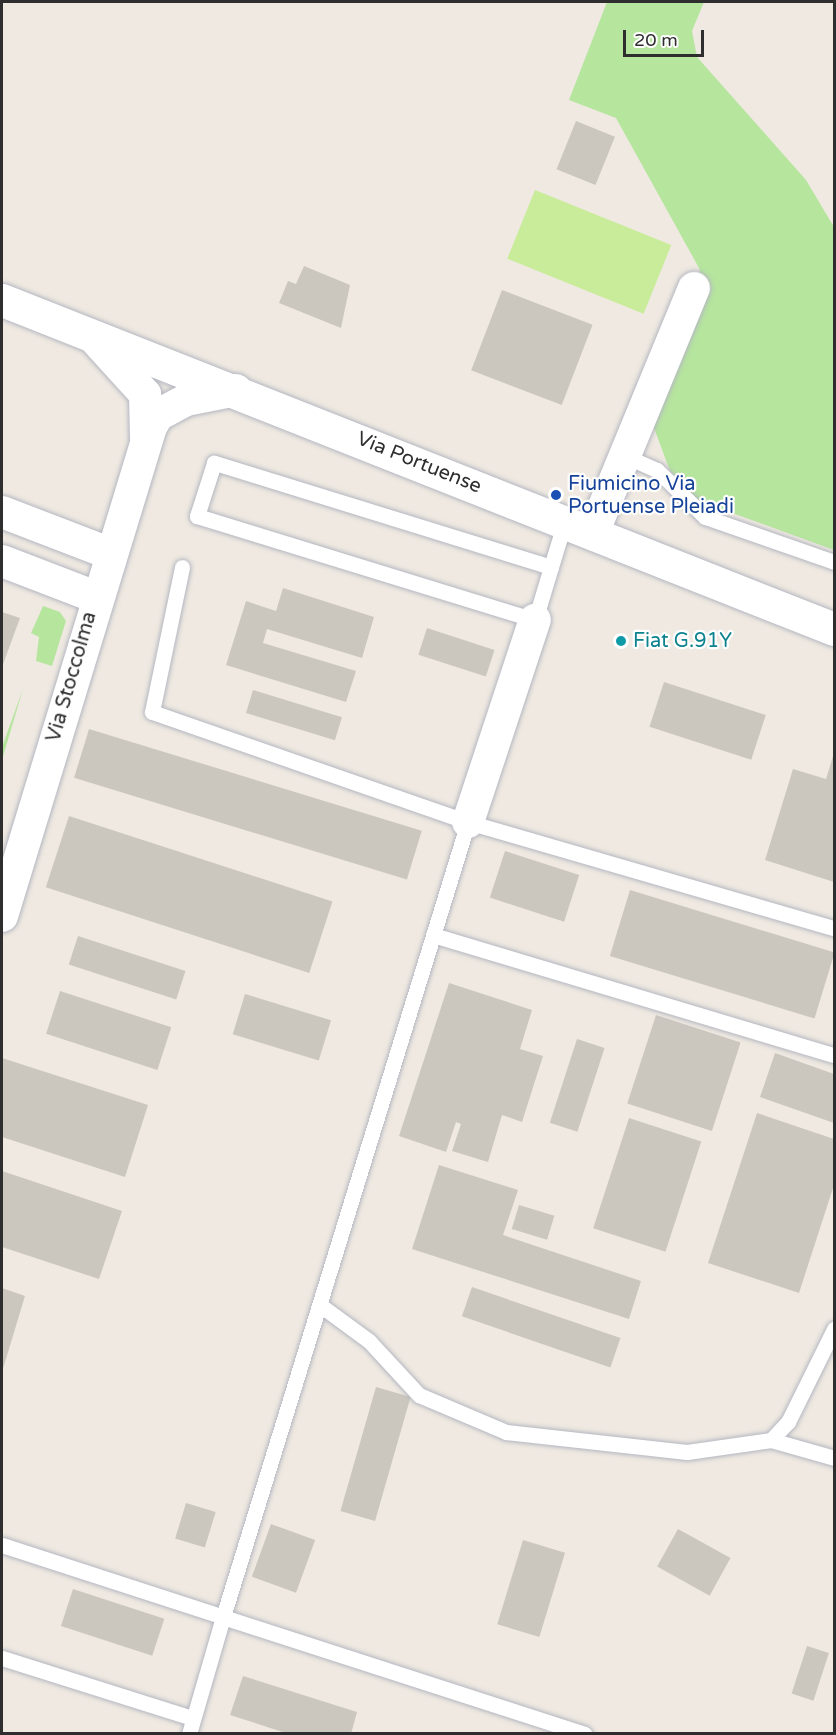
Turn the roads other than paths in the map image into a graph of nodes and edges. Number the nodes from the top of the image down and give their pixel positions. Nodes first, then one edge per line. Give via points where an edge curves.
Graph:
1 (694, 288) dead end
2 (2, 300) edge
3 (86, 332) junction
4 (236, 390) junction
5 (146, 439) junction
6 (623, 455) junction
7 (2, 512) edge
8 (579, 527) junction
9 (109, 553) junction
10 (2, 561) edge
11 (834, 562) edge
12 (182, 567) dead end
13 (551, 567) junction
14 (96, 597) junction
15 (535, 620) junction
16 (834, 628) edge
17 (468, 822) junction
18 (2, 916) edge
19 (834, 928) edge
20 (433, 935) junction
21 (834, 1055) edge
22 (320, 1305) junction
23 (834, 1329) edge
24 (771, 1440) junction
25 (834, 1458) edge
26 (2, 1545) edge
27 (223, 1617) junction
28 (2, 1658) edge
29 (192, 1718) junction
30 (189, 1734) edge
31 (585, 1734) edge

1 - 6 street
2 - 3 street, Via Portuense
3 - 4 street, Via Portuense
3 - 5 street, Via Stoccolma via 137,381 150,410
4 - 5 street, Via Stoccolma via 170,407 158,415
4 - 8 street, Via Portuense
5 - 9 street, Via Stoccolma
6 - 8 street
6 - 11 lane via 657,470 705,516
7 - 9 street
8 - 13 lane
8 - 16 street, Via Portuense
9 - 14 street, Via Stoccolma
10 - 14 street
12 - 17 lane via 152,712
13 - 15 lane
13 - 15 lane via 214,463 197,516
14 - 18 street, Via Stoccolma
15 - 17 street
17 - 19 lane
17 - 20 lane
20 - 21 lane
20 - 22 lane
22 - 24 lane via 369,1341 419,1395 506,1432 687,1452
22 - 27 lane
23 - 24 lane via 788,1422
24 - 25 lane
26 - 27 lane
27 - 29 lane
27 - 31 lane
28 - 29 lane
29 - 30 lane

